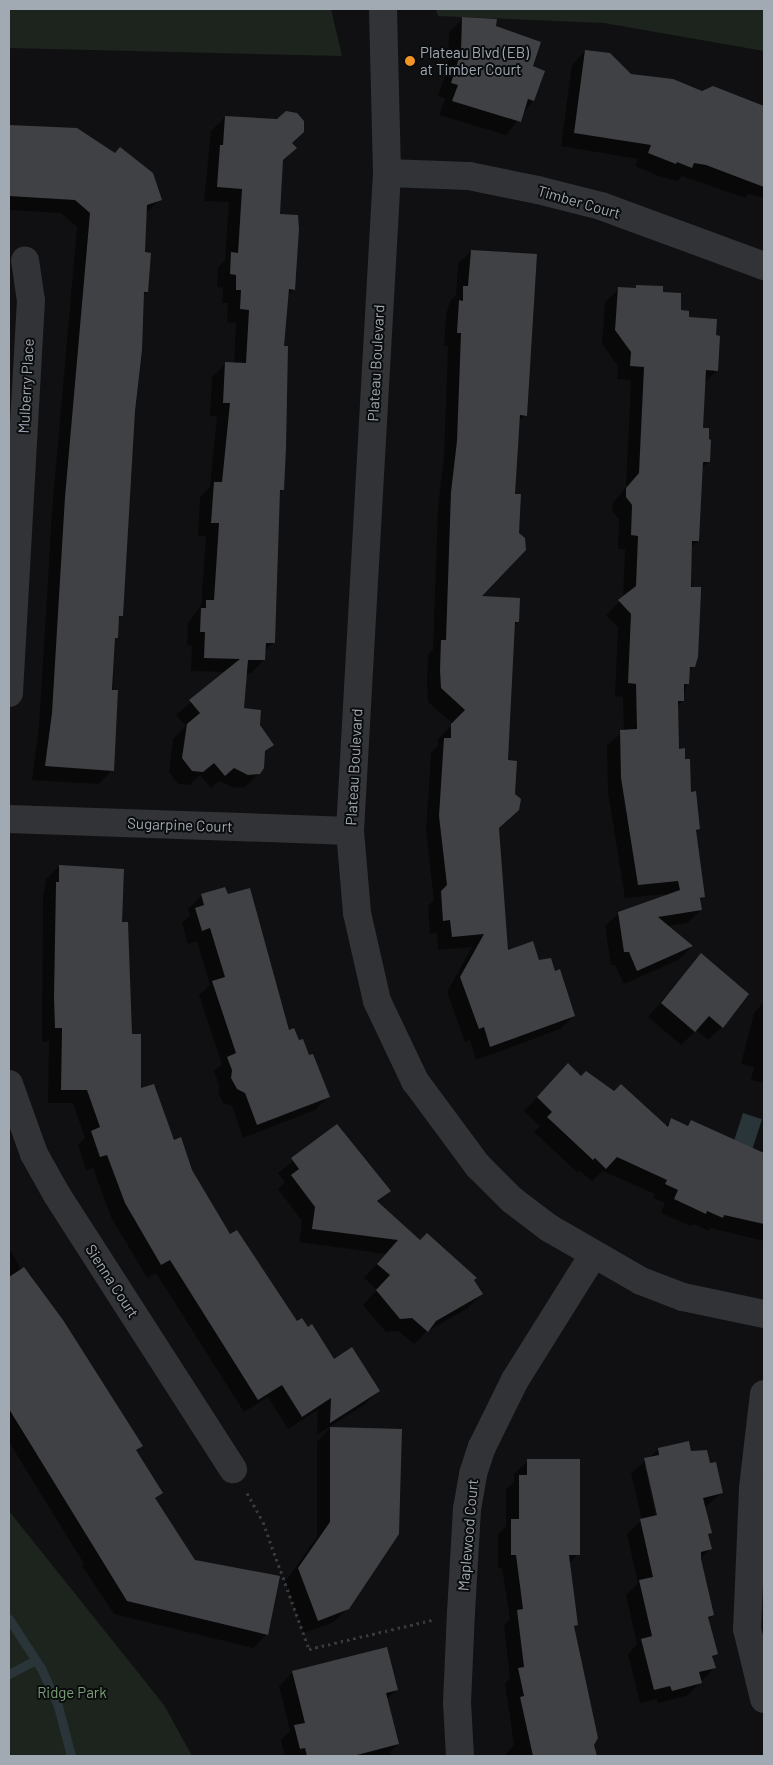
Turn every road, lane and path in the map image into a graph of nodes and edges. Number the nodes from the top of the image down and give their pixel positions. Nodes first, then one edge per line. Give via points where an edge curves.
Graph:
1 (383, 9) edge
2 (387, 173) junction
3 (25, 260) dead end
4 (764, 266) edge
5 (9, 693) edge
6 (9, 819) edge
7 (350, 831) junction
8 (9, 1084) edge
9 (592, 1255) junction
10 (764, 1314) edge
11 (764, 1394) edge
12 (233, 1469) joint
13 (758, 1490) edge
14 (461, 1613) junction
15 (764, 1700) edge
16 (460, 1756) edge

1 - 2 street, Plateau Boulevard
2 - 4 street, Timber Court via 469,176 538,190 601,206
2 - 7 street, Plateau Boulevard
3 - 5 street, Mulberry Place via 30,301
6 - 7 street, Sugarpine Court
7 - 9 street, Plateau Boulevard via 357,913 377,1001 416,1081 478,1166 512,1200
8 - 12 street, Sienna Court via 34,1154 57,1195
9 - 10 street, Plateau Boulevard via 641,1281 683,1297
9 - 14 street, Maplewood Court via 515,1380 482,1447 467,1510
11 - 13 street
12 - 14 path via 263,1522 309,1649
13 - 15 street via 746,1629
14 - 16 street, Maplewood Court via 457,1712

